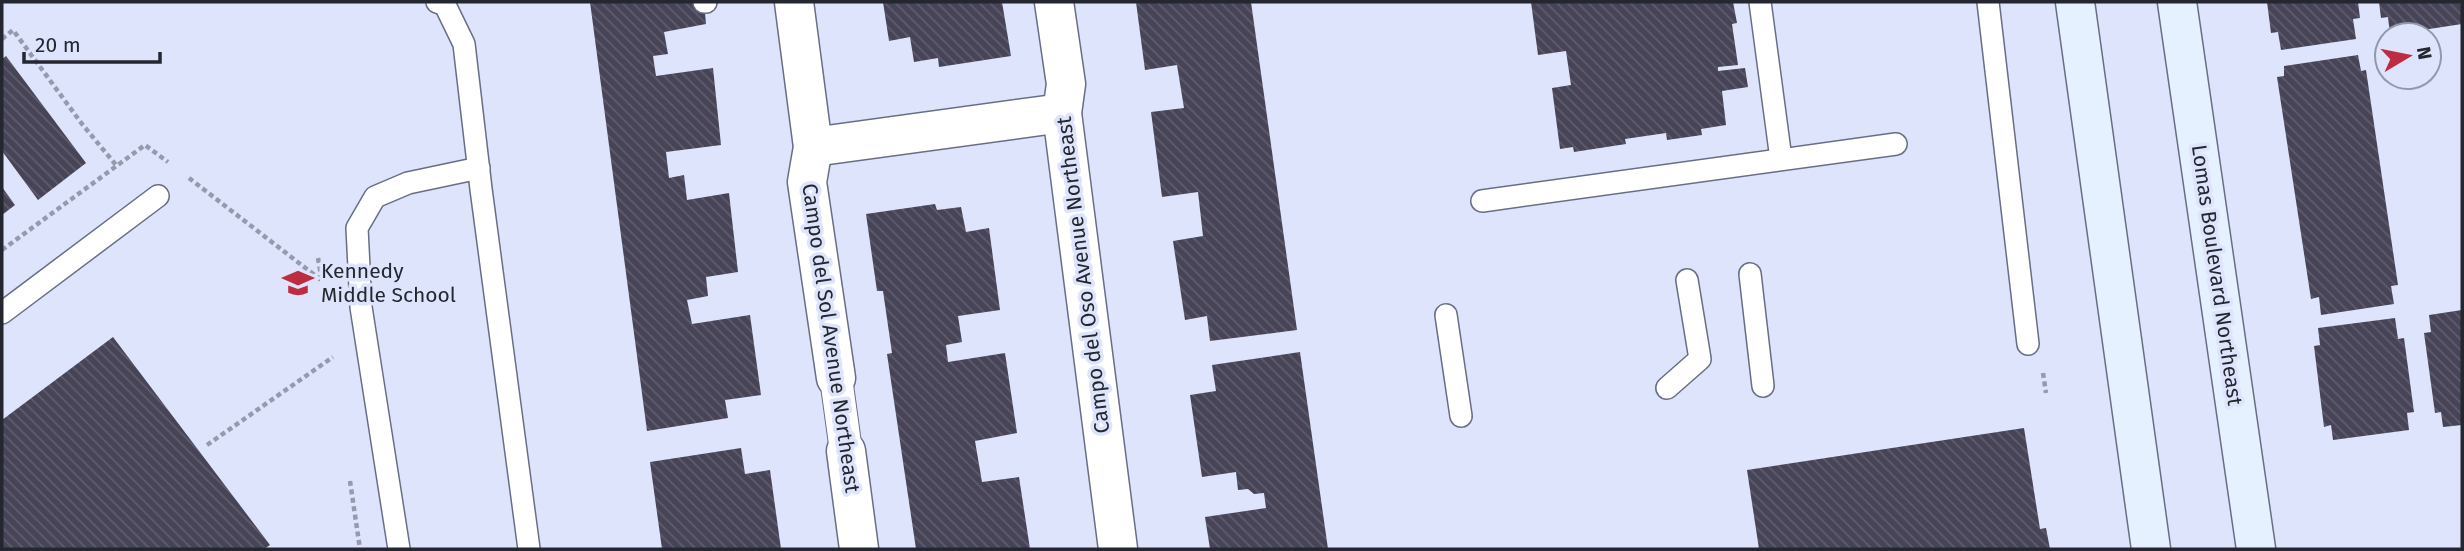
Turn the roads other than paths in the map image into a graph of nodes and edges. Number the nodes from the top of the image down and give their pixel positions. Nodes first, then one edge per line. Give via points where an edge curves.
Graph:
1 (437, 2) edge
2 (794, 2) edge
3 (1054, 2) edge
4 (1760, 2) edge
5 (1988, 2) edge
6 (2075, 2) edge
7 (2177, 2) edge
8 (1062, 113) junction
9 (1896, 144) dead end
10 (813, 146) junction
11 (1781, 159) junction
12 (479, 168) junction
13 (158, 196) dead end
14 (1482, 201) dead end
15 (1750, 274) dead end
16 (1687, 280) dead end
17 (2, 313) edge
18 (1446, 315) dead end
19 (2028, 344) dead end
20 (836, 378) joint
21 (1763, 386) dead end
22 (1667, 388) dead end
23 (1461, 416) dead end
24 (846, 451) joint
25 (399, 549) edge
26 (529, 549) edge
27 (859, 549) edge
28 (1118, 549) edge
29 (2151, 549) edge
30 (2256, 549) edge

1 - 12 lane via 445,5 464,44
2 - 10 street, Campo del Sol Avenue Northeast
3 - 8 street, Campo del Oso Avenue Northeast via 1066,84
4 - 11 lane
5 - 19 lane
6 - 29 main road
7 - 30 main road, Lomas Boulevard Northeast
8 - 10 street
8 - 28 street, Campo del Oso Avenue Northeast
9 - 11 lane
10 - 20 street, Campo del Sol Avenue Northeast via 807,182
11 - 14 lane
12 - 25 lane via 408,183 375,197 357,228 361,307
12 - 26 lane
13 - 17 lane
15 - 21 lane
16 - 22 lane via 1700,359
18 - 23 lane
20 - 24 street, Campo del Sol Avenue Northeast
24 - 27 street, Campo del Sol Avenue Northeast

